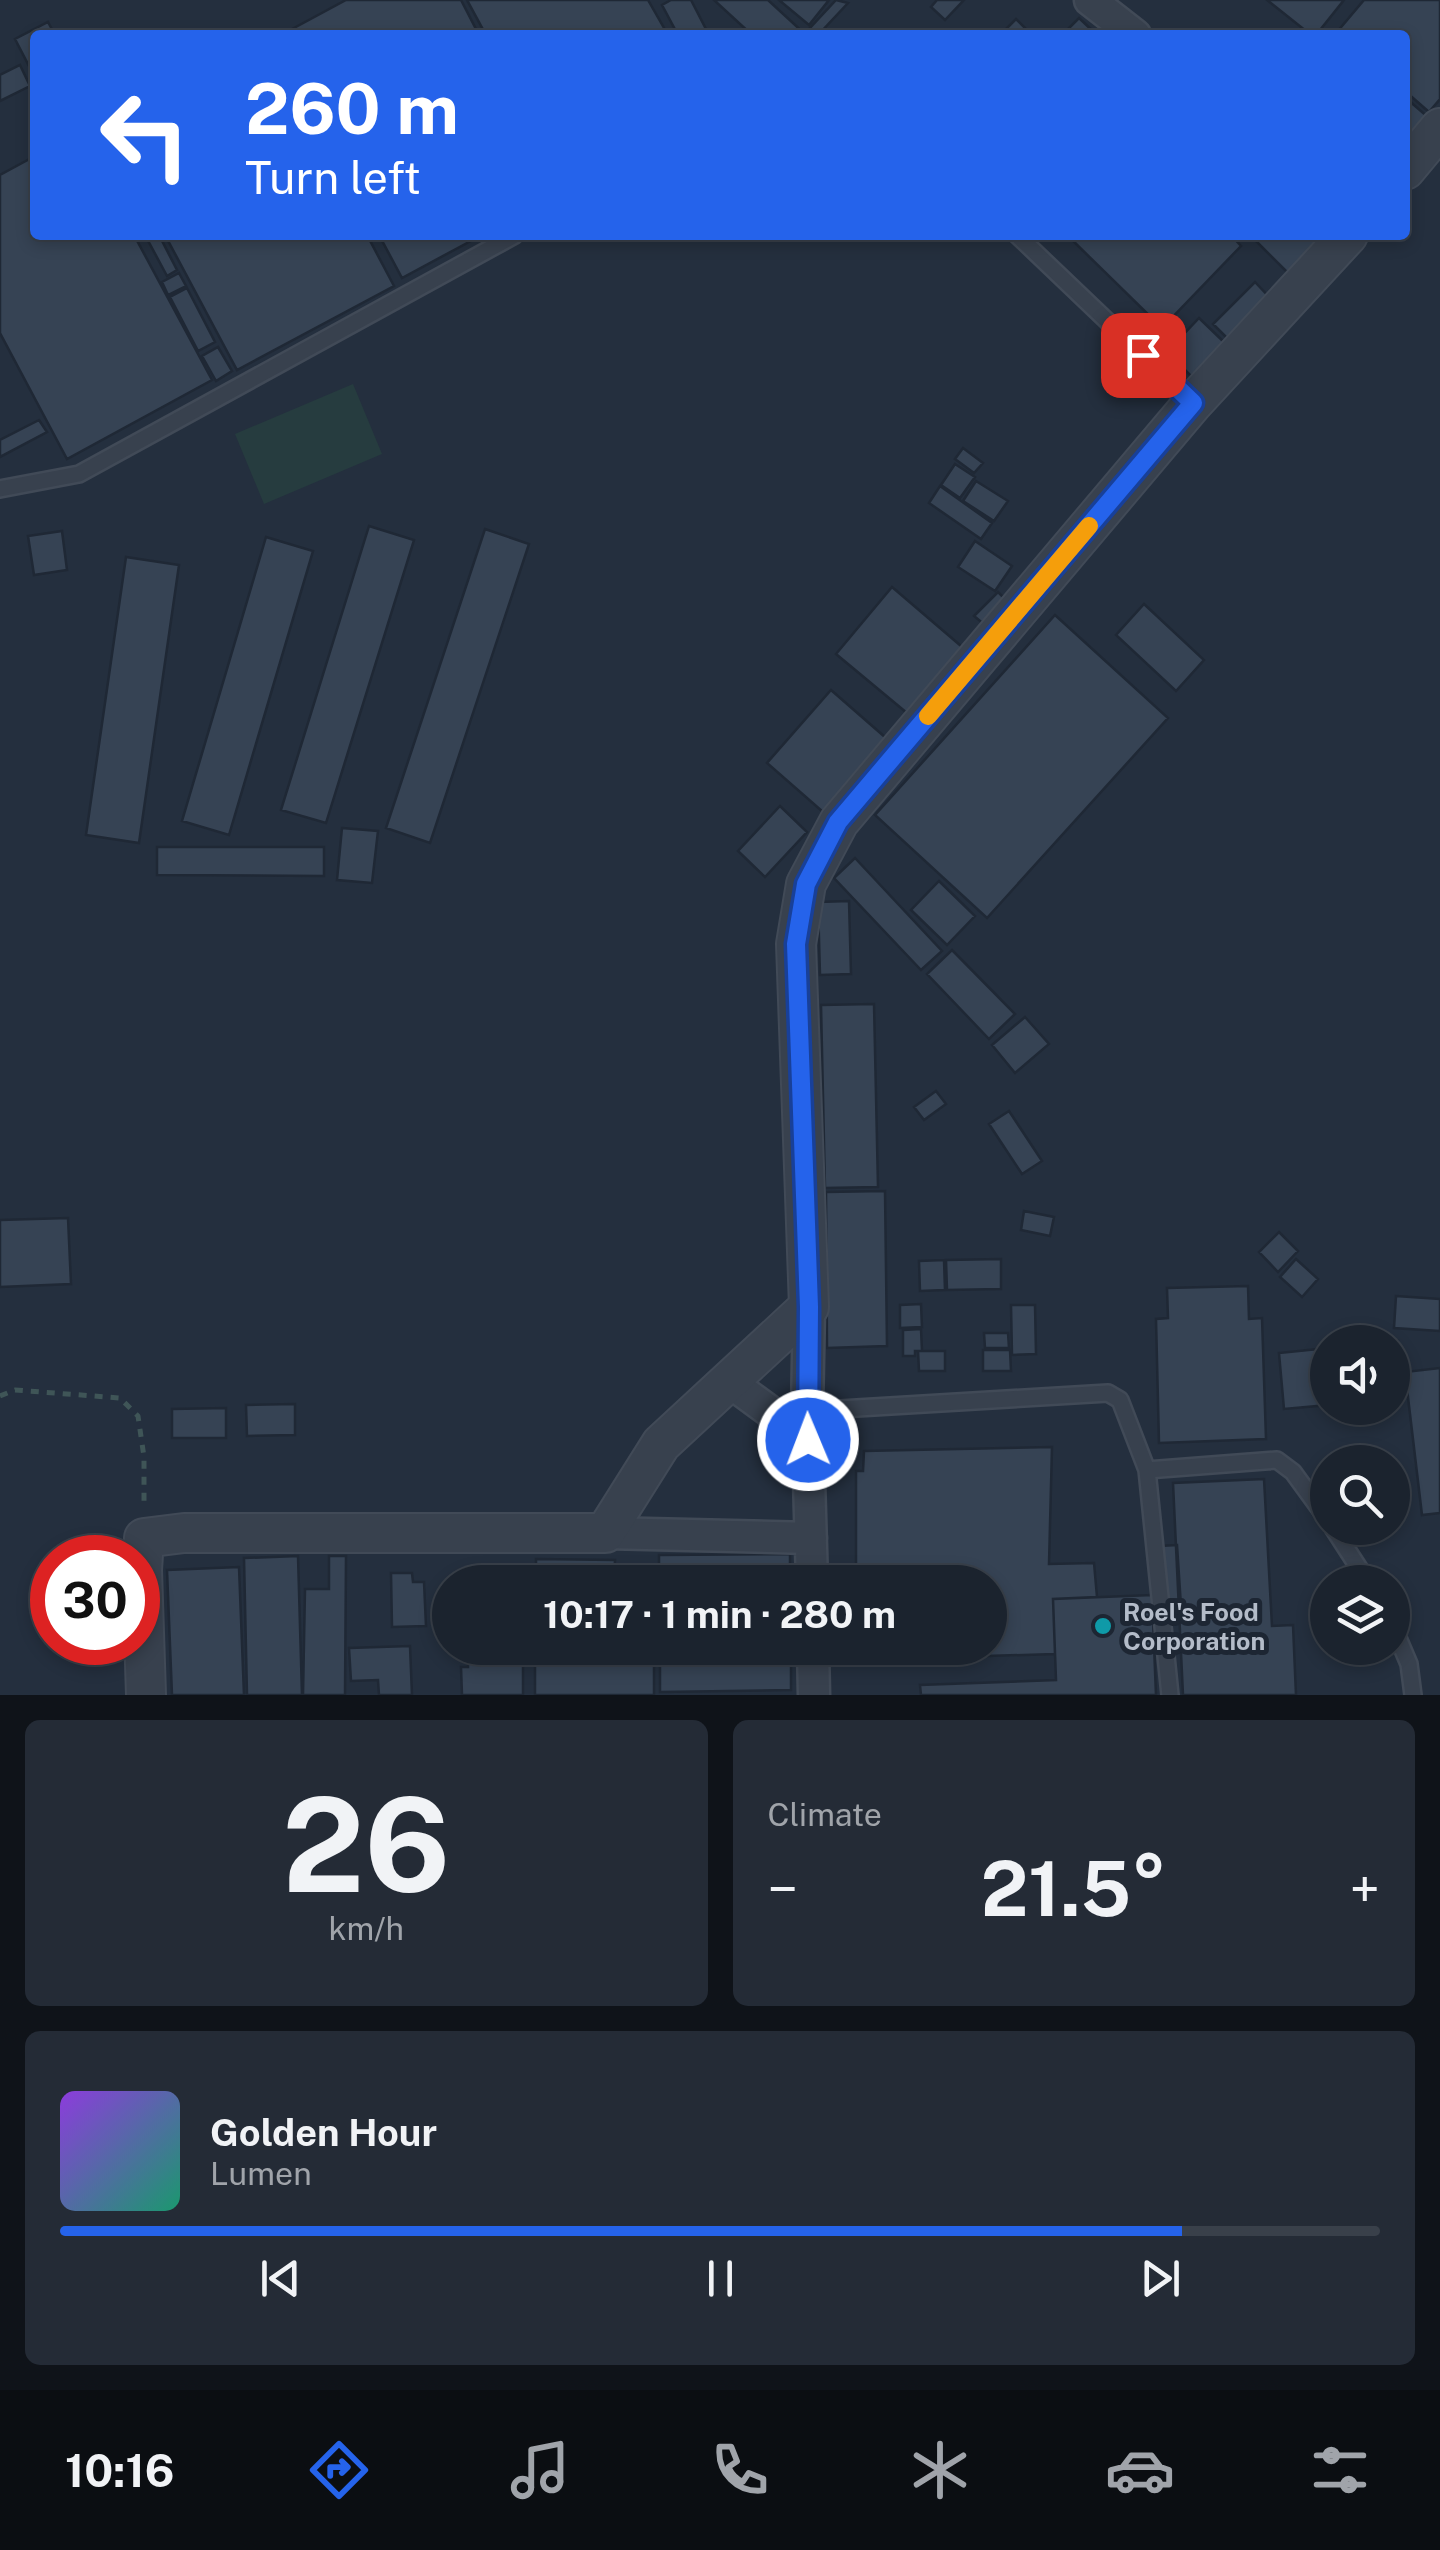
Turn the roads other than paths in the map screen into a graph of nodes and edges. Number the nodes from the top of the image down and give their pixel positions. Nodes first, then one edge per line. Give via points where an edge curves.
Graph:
1 (1090, 0) edge
2 (1129, 30) edge
3 (1440, 128) edge
4 (1410, 164) edge
5 (507, 240) edge
6 (1022, 240) edge
7 (1343, 240) edge
8 (1193, 403) junction
9 (0, 489) edge
10 (809, 1307) junction
11 (728, 1380) junction
12 (808, 1426) junction
13 (1147, 1470) junction
14 (1310, 1495) edge
15 (605, 1533) junction
16 (812, 1538) junction
17 (812, 1565) edge
18 (814, 1665) edge
19 (1408, 1665) edge
20 (146, 1695) edge
21 (814, 1695) edge
22 (1170, 1695) edge
23 (1413, 1695) edge

1 - 2 street
3 - 4 street
5 - 9 lane via 79,474
6 - 8 lane
7 - 8 street
8 - 10 street via 838,822 806,884 796,944
10 - 11 street
10 - 12 street
11 - 12 street
11 - 15 street via 662,1444
12 - 13 lane via 1108,1393 1120,1400
12 - 16 street
13 - 14 lane via 1277,1460
13 - 22 lane
15 - 16 street
15 - 20 street via 184,1532 144,1538
16 - 17 street
18 - 21 street
19 - 23 lane

